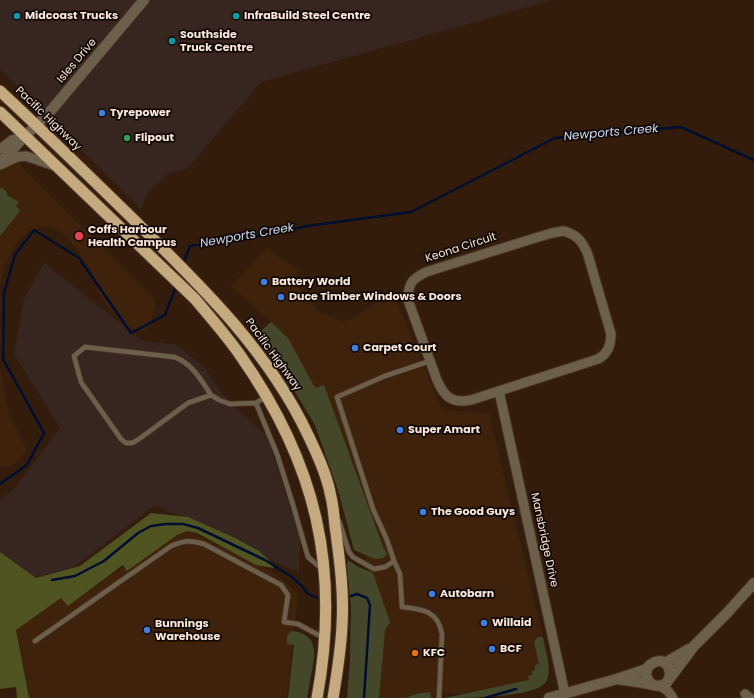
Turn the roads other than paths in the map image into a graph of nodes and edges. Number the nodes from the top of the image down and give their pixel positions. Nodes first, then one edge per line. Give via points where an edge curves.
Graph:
1 (144, 0) edge
2 (0, 90) edge
3 (0, 112) edge
4 (37, 125) junction
5 (25, 136) junction
6 (0, 149) edge
7 (0, 161) edge
8 (0, 165) edge
9 (55, 166) junction
10 (430, 361) junction
11 (500, 391) junction
12 (211, 395) junction
13 (267, 396) junction
14 (256, 403) junction
15 (331, 496) junction
16 (394, 561) junction
17 (325, 571) junction
18 (754, 583) edge
19 (325, 639) junction
20 (35, 641) dead end
21 (694, 646) junction
22 (665, 663) junction
23 (647, 669) junction
24 (617, 679) junction
25 (669, 679) junction
26 (663, 690) edge
27 (565, 694) junction
28 (439, 696) edge
29 (333, 697) edge
30 (317, 698) edge
31 (549, 698) edge

1 - 4 street, Isles Drive
2 - 4 highway, Pacific Highway
3 - 5 highway
4 - 5 street, Isles Drive
4 - 15 highway, Pacific Highway via 190,276 250,342 290,400 314,447
5 - 6 street via 12,140
5 - 7 street via 12,152
5 - 9 highway
8 - 9 street via 26,156
9 - 13 highway via 184,289 236,349
10 - 11 street, Keona Circuit via 442,391 454,401 471,400
10 - 11 street, Keona Circuit via 408,300 408,289 414,278 552,233 569,233 579,238 588,255 611,334 611,342 607,351 598,359
10 - 16 lane via 337,396
11 - 27 street, Mansbridge Drive
12 - 12 lane via 188,403 139,439 126,443 81,382 74,356 85,347 174,357 183,360 195,372
12 - 14 lane via 230,404
13 - 14 lane
13 - 17 highway via 289,438 311,496 319,527
14 - 17 lane via 277,454 308,557
15 - 16 lane via 349,552 353,557 374,569 385,567
15 - 29 highway, Pacific Highway via 341,585 342,623 340,659
16 - 28 lane via 402,580 402,607 427,611 437,618 441,626
17 - 19 highway
18 - 21 street
19 - 20 lane via 298,624 284,622 288,595 281,586 204,544 184,541 171,546
19 - 30 highway
21 - 22 street
21 - 25 street
22 - 23 street via 654,662
22 - 25 street via 670,668
23 - 24 street
23 - 26 street via 647,680
24 - 26 street
24 - 27 street
25 - 26 street via 663,685
27 - 31 street

